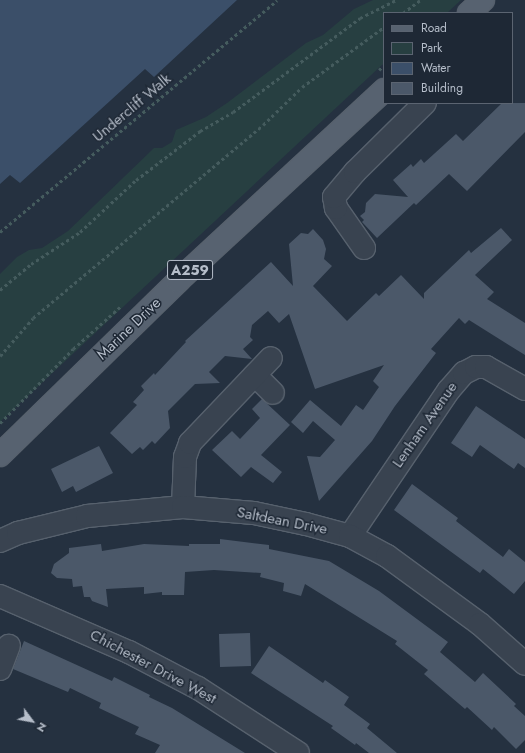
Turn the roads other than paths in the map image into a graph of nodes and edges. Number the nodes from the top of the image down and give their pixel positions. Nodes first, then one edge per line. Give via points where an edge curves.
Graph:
1 (483, 0) edge
2 (470, 12) edge
3 (383, 91) edge
4 (424, 104) edge
5 (364, 248) dead end
6 (271, 358) dead end
7 (255, 375) junction
8 (525, 389) edge
9 (273, 393) dead end
10 (0, 455) edge
11 (183, 507) junction
12 (350, 536) junction
13 (0, 541) edge
14 (0, 596) edge
15 (9, 646) dead end
16 (525, 664) edge
17 (0, 670) edge
18 (298, 753) edge

1 - 2 main road
3 - 10 main road, Marine Drive / A259 via 178,281
4 - 5 street via 351,176 334,197 336,208
6 - 7 street
7 - 9 street
7 - 11 street via 190,443 185,457
8 - 12 street, Lenham Avenue via 486,367 476,367 464,373 448,390
11 - 12 street, Saltdean Drive via 254,513
11 - 13 street, Saltdean Drive via 87,516 34,528
12 - 16 street, Saltdean Drive via 424,580
14 - 18 street, Chichester Drive West via 129,652 198,688
15 - 17 street

